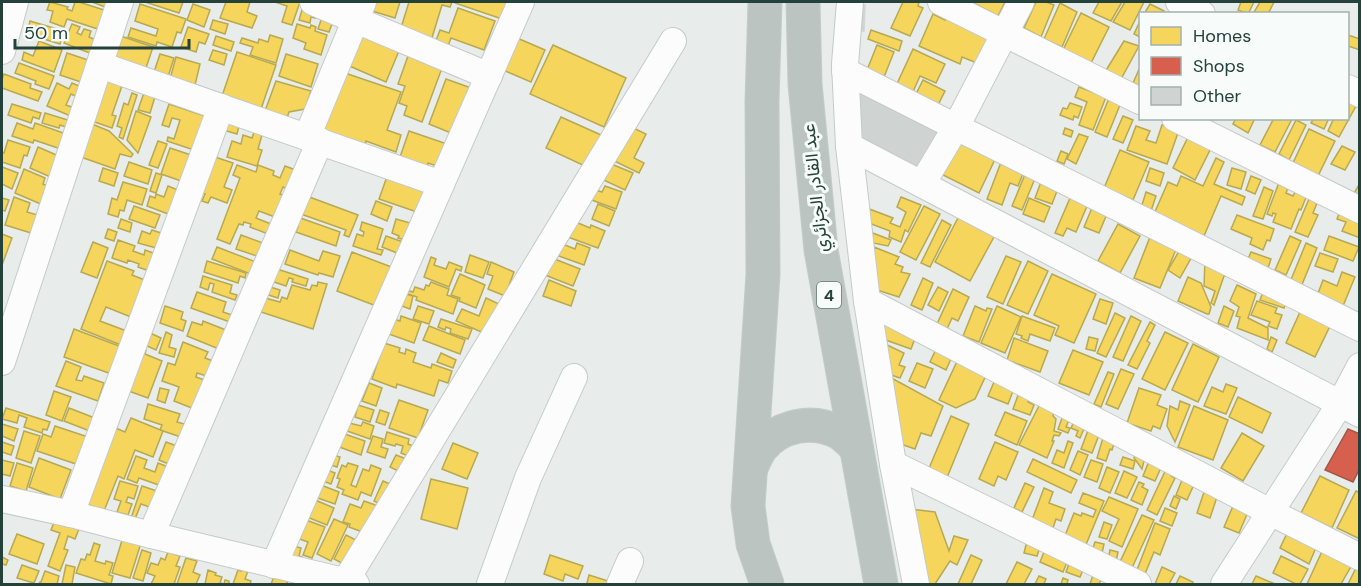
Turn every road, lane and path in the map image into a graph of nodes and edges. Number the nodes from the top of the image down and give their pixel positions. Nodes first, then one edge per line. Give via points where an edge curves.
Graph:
1 (15, 2) edge
2 (120, 2) edge
3 (313, 2) edge
4 (521, 2) edge
5 (765, 2) edge
6 (803, 2) edge
7 (850, 2) edge
8 (941, 2) edge
9 (1021, 2) edge
10 (1179, 2) edge
11 (359, 11) edge
12 (1198, 12) edge
13 (1004, 34) junction
14 (673, 41) dead end
15 (2, 51) edge
16 (100, 65) junction
17 (845, 70) junction
18 (489, 75) junction
19 (1139, 102) edge
20 (221, 107) junction
21 (1179, 120) edge
22 (956, 127) junction
23 (314, 139) junction
24 (849, 146) junction
25 (441, 184) junction
26 (922, 184) junction
27 (1359, 210) edge
28 (867, 301) junction
29 (1359, 327) edge
30 (2, 362) edge
31 (1359, 366) edge
32 (574, 377) dead end
33 (1350, 409) edge
34 (856, 447) junction
35 (893, 464) junction
36 (751, 468) junction
37 (2, 500) edge
38 (1270, 512) junction
39 (71, 514) junction
40 (151, 535) junction
41 (1359, 557) edge
42 (630, 561) dead end
43 (274, 565) junction
44 (338, 582) edge
45 (490, 585) edge
46 (620, 585) edge
47 (767, 585) edge
48 (881, 585) edge
49 (916, 585) edge
50 (1138, 585) edge
51 (1224, 585) edge

1 - 15 street
2 - 16 street
3 - 11 street
4 - 18 street
5 - 36 highway via 763,274
6 - 34 highway, عبد القادر الجزائري / 4 via 805,84 821,250
7 - 17 street
8 - 13 street
9 - 13 street
10 - 12 street
11 - 18 street
11 - 23 street
13 - 19 street
13 - 22 street
14 - 44 street
16 - 20 street
16 - 30 street
17 - 22 street
17 - 24 street
18 - 25 street
20 - 23 street
20 - 39 street
21 - 27 street
22 - 26 street
22 - 29 street
23 - 25 street
23 - 40 street
24 - 26 street
24 - 28 street
25 - 43 street
26 - 33 street
28 - 35 street
28 - 38 street
31 - 33 street
32 - 45 street via 528,478
33 - 38 street
34 - 36 highway via 839,433 819,425 797,425 760,448
34 - 48 highway, عبد القادر الجزائري / 4
35 - 49 street
35 - 50 street
36 - 47 highway via 748,506 753,544
37 - 39 street
38 - 41 street
38 - 51 street
39 - 40 street
40 - 43 street
42 - 46 street
43 - 44 street

